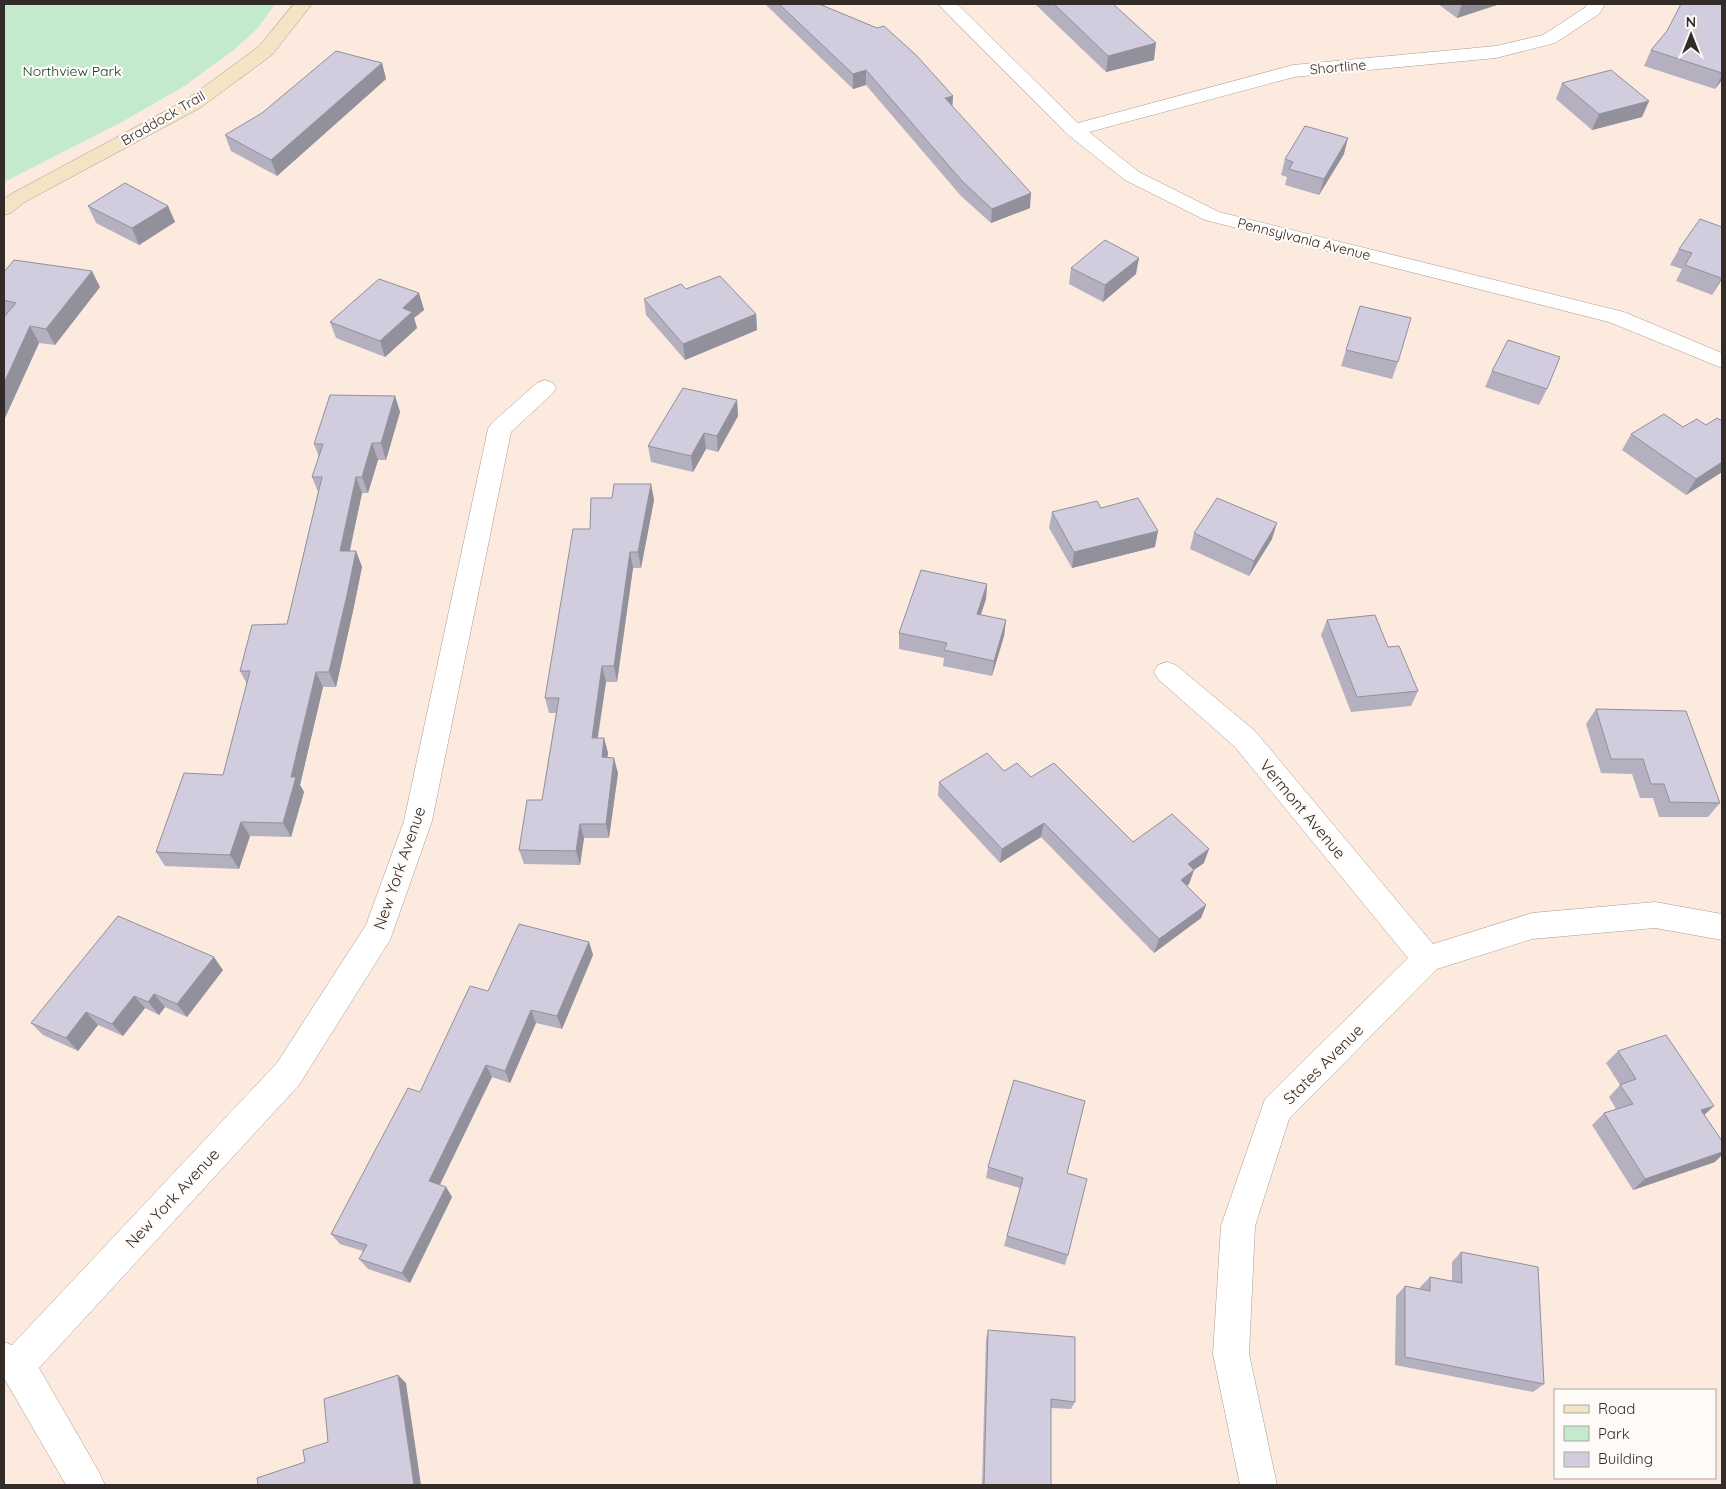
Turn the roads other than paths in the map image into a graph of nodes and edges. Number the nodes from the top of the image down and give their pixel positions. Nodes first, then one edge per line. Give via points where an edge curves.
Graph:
1 (304, 4) edge
2 (947, 4) edge
3 (1596, 4) edge
4 (1074, 130) junction
5 (4, 209) edge
6 (1722, 361) edge
7 (545, 388) dead end
8 (1167, 672) dead end
9 (1722, 927) edge
10 (1427, 959) junction
11 (11, 1362) edge
12 (86, 1485) edge
13 (1259, 1485) edge

1 - 5 street, Braddock Trail via 265,51 193,104 16,198
2 - 4 street, Pennsylvania Avenue
3 - 4 street, Shortline via 1593,10 1549,38 1496,52 1293,72
4 - 6 street, Pennsylvania Avenue via 1132,176 1212,216 1616,317
7 - 11 street, New York Avenue via 500,429 418,821 379,931 288,1074
8 - 10 street, Vermont Avenue via 1245,739
9 - 10 street, States Avenue via 1654,915 1532,926
10 - 13 street, States Avenue via 1276,1110 1238,1226 1232,1354
11 - 12 street

